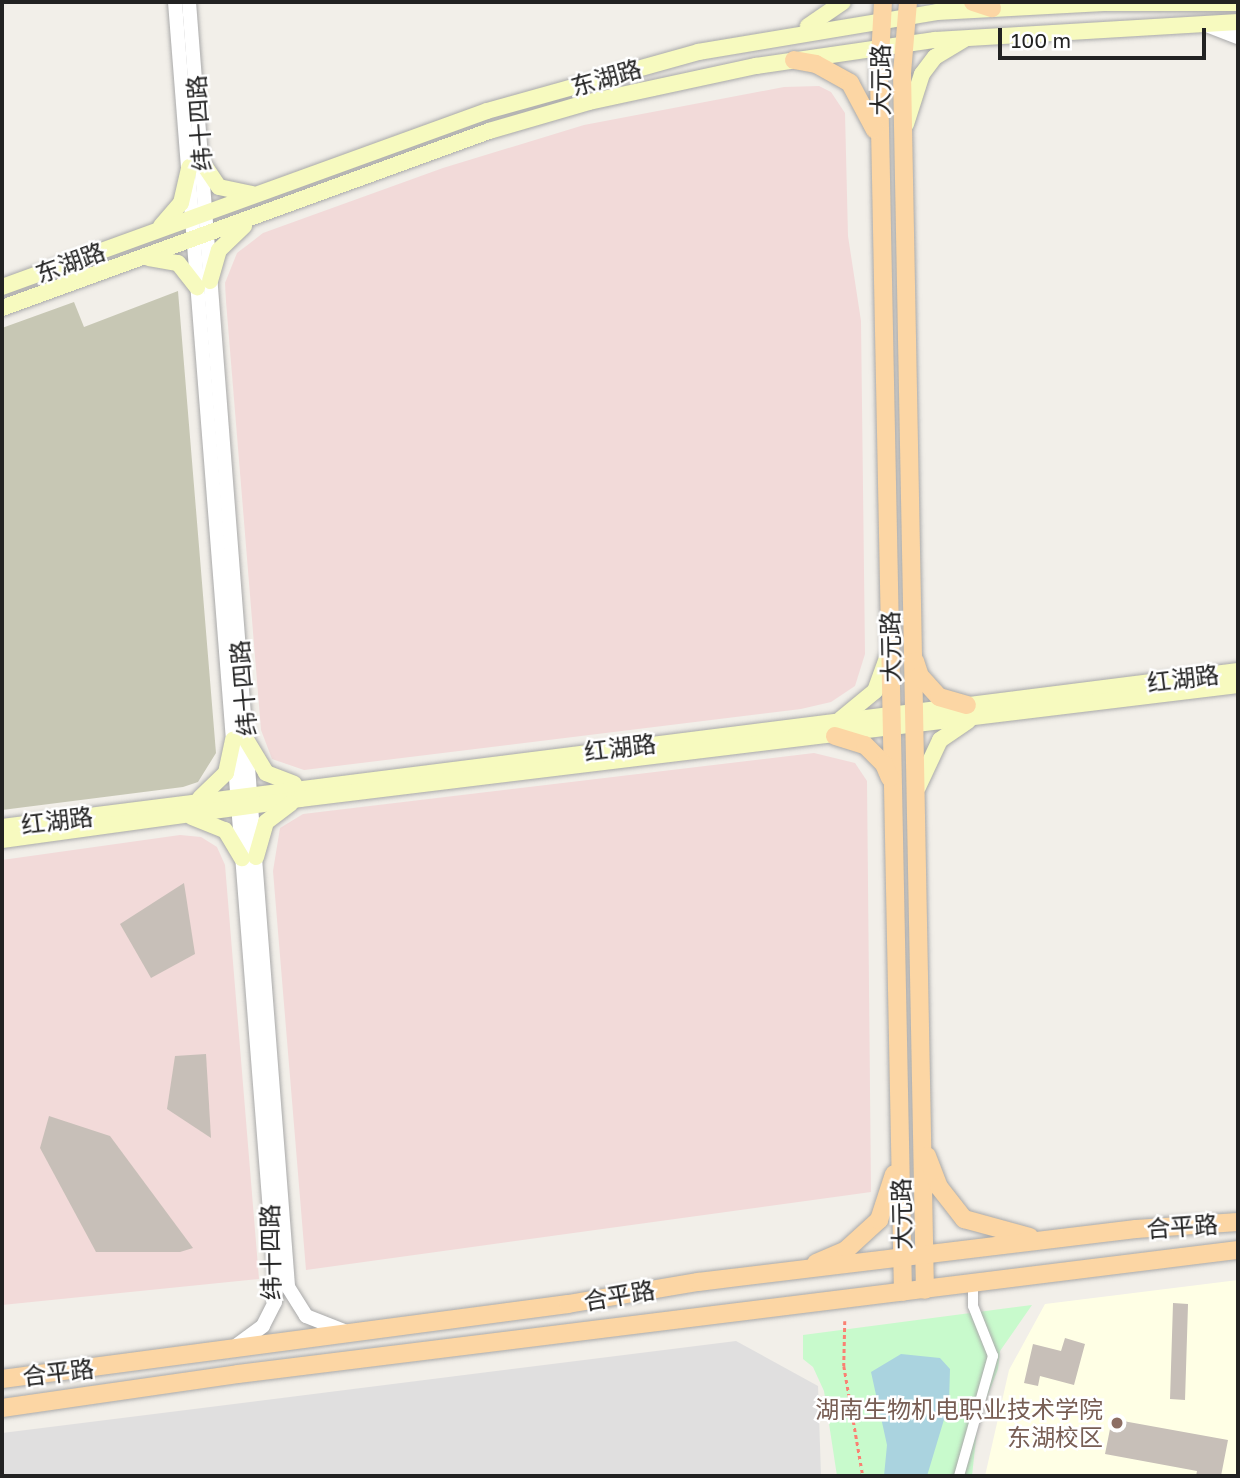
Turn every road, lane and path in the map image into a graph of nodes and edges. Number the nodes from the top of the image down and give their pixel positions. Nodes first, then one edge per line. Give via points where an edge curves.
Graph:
1 (175, 2) edge
2 (189, 2) edge
3 (844, 2) edge
4 (972, 2) edge
5 (1238, 3) edge
6 (1001, 8) junction
7 (907, 9) edge
8 (882, 10) edge
9 (1238, 22) edge
10 (1197, 23) junction
11 (1011, 33) junction
12 (791, 34) junction
13 (970, 36) junction
14 (1238, 37) edge
15 (904, 44) junction
16 (880, 47) junction
17 (794, 60) junction
18 (880, 144) junction
19 (903, 144) junction
20 (195, 165) junction
21 (265, 192) junction
22 (199, 216) junction
23 (257, 217) junction
24 (156, 232) junction
25 (200, 237) junction
26 (140, 258) junction
27 (204, 284) junction
28 (2, 287) edge
29 (2, 308) edge
30 (890, 642) junction
31 (912, 647) junction
32 (1238, 671) edge
33 (1238, 685) edge
34 (972, 711) junction
35 (914, 718) junction
36 (892, 722) junction
37 (834, 729) junction
38 (240, 741) junction
39 (893, 788) junction
40 (304, 792) junction
41 (916, 796) junction
42 (245, 801) junction
43 (189, 803) junction
44 (176, 816) junction
45 (2, 827) edge
46 (2, 841) edge
47 (249, 857) junction
48 (922, 1141) junction
49 (900, 1143) junction
50 (1238, 1222) edge
51 (1048, 1241) junction
52 (1238, 1250) edge
53 (924, 1256) junction
54 (902, 1259) junction
55 (795, 1271) junction
56 (973, 1284) junction
57 (925, 1290) junction
58 (903, 1293) junction
59 (845, 1321) dead end
60 (355, 1333) junction
61 (228, 1350) junction
62 (2, 1379) edge
63 (2, 1408) edge
64 (863, 1476) edge
65 (959, 1476) edge

1 - 20 street, 纬十四路
2 - 20 street, 纬十四路
3 - 12 main road
4 - 6 main road
5 - 6 main road, 东湖路
6 - 7 main road, 东湖路
6 - 11 main road via 1002,28
7 - 8 main road, 东湖路
7 - 15 main road, 大元路
8 - 12 main road, 东湖路
8 - 16 main road, 大元路
9 - 10 main road, 东湖路
10 - 11 main road, 东湖路
10 - 14 street
11 - 13 main road, 东湖路
12 - 17 main road via 802,42
12 - 21 main road, 东湖路 via 698,52 487,111
13 - 15 main road, 东湖路
13 - 19 main road via 935,57 922,74
15 - 16 main road, 东湖路
15 - 19 main road, 大元路
16 - 17 main road, 东湖路
16 - 18 main road, 大元路
17 - 18 main road via 816,64 850,83 863,100
17 - 23 main road, 东湖路 via 589,102 489,131
18 - 30 main road, 大元路
19 - 31 main road, 大元路
20 - 21 main road via 219,187 240,193
20 - 22 street, 纬十四路
20 - 24 main road via 181,203
21 - 22 main road, 东湖路
22 - 24 main road, 东湖路
22 - 25 street, 纬十四路
23 - 25 main road, 东湖路
23 - 27 main road via 219,250
24 - 28 main road, 东湖路
25 - 26 main road, 东湖路
25 - 27 street, 纬十四路
26 - 27 main road via 178,263
26 - 29 main road, 东湖路
27 - 38 street, 纬十四路
30 - 36 main road, 大元路
30 - 37 main road via 875,691
31 - 34 main road via 920,676 929,688
31 - 35 main road, 大元路
32 - 34 main road, 红湖路
33 - 34 main road, 红湖路
34 - 35 main road, 红湖路
34 - 41 main road via 940,740 924,767
35 - 36 main road, 红湖路
35 - 41 main road, 大元路
36 - 37 main road, 红湖路
36 - 39 main road, 大元路
37 - 39 main road via 876,754
37 - 40 main road, 红湖路
38 - 40 main road via 266,773
38 - 42 street, 纬十四路
38 - 43 main road via 219,784
39 - 49 main road, 大元路
40 - 42 main road, 红湖路
40 - 47 main road via 266,822
41 - 48 main road, 大元路
42 - 43 main road, 红湖路
42 - 44 main road, 红湖路
42 - 47 street, 纬十四路
43 - 45 main road, 红湖路
44 - 46 main road, 红湖路
44 - 47 main road via 216,824
47 - 60 street, 纬十四路 via 288,1287 306,1316 323,1326
47 - 61 street, 纬十四路 via 276,1287 275,1302 263,1326
48 - 51 main road via 939,1187 964,1219
48 - 53 main road, 大元路
49 - 54 main road, 大元路
49 - 55 main road via 879,1220 846,1250
50 - 51 main road, 合平路
51 - 53 main road, 合平路
52 - 56 main road, 合平路
53 - 54 main road, 合平路
53 - 57 main road, 大元路
54 - 55 main road, 合平路
54 - 58 main road, 大元路
55 - 60 main road, 合平路
56 - 57 main road, 合平路
56 - 65 street via 973,1306 993,1356
57 - 58 main road, 合平路
58 - 63 main road, 合平路
59 - 64 path via 844,1366
60 - 61 main road, 合平路
61 - 62 main road, 合平路

